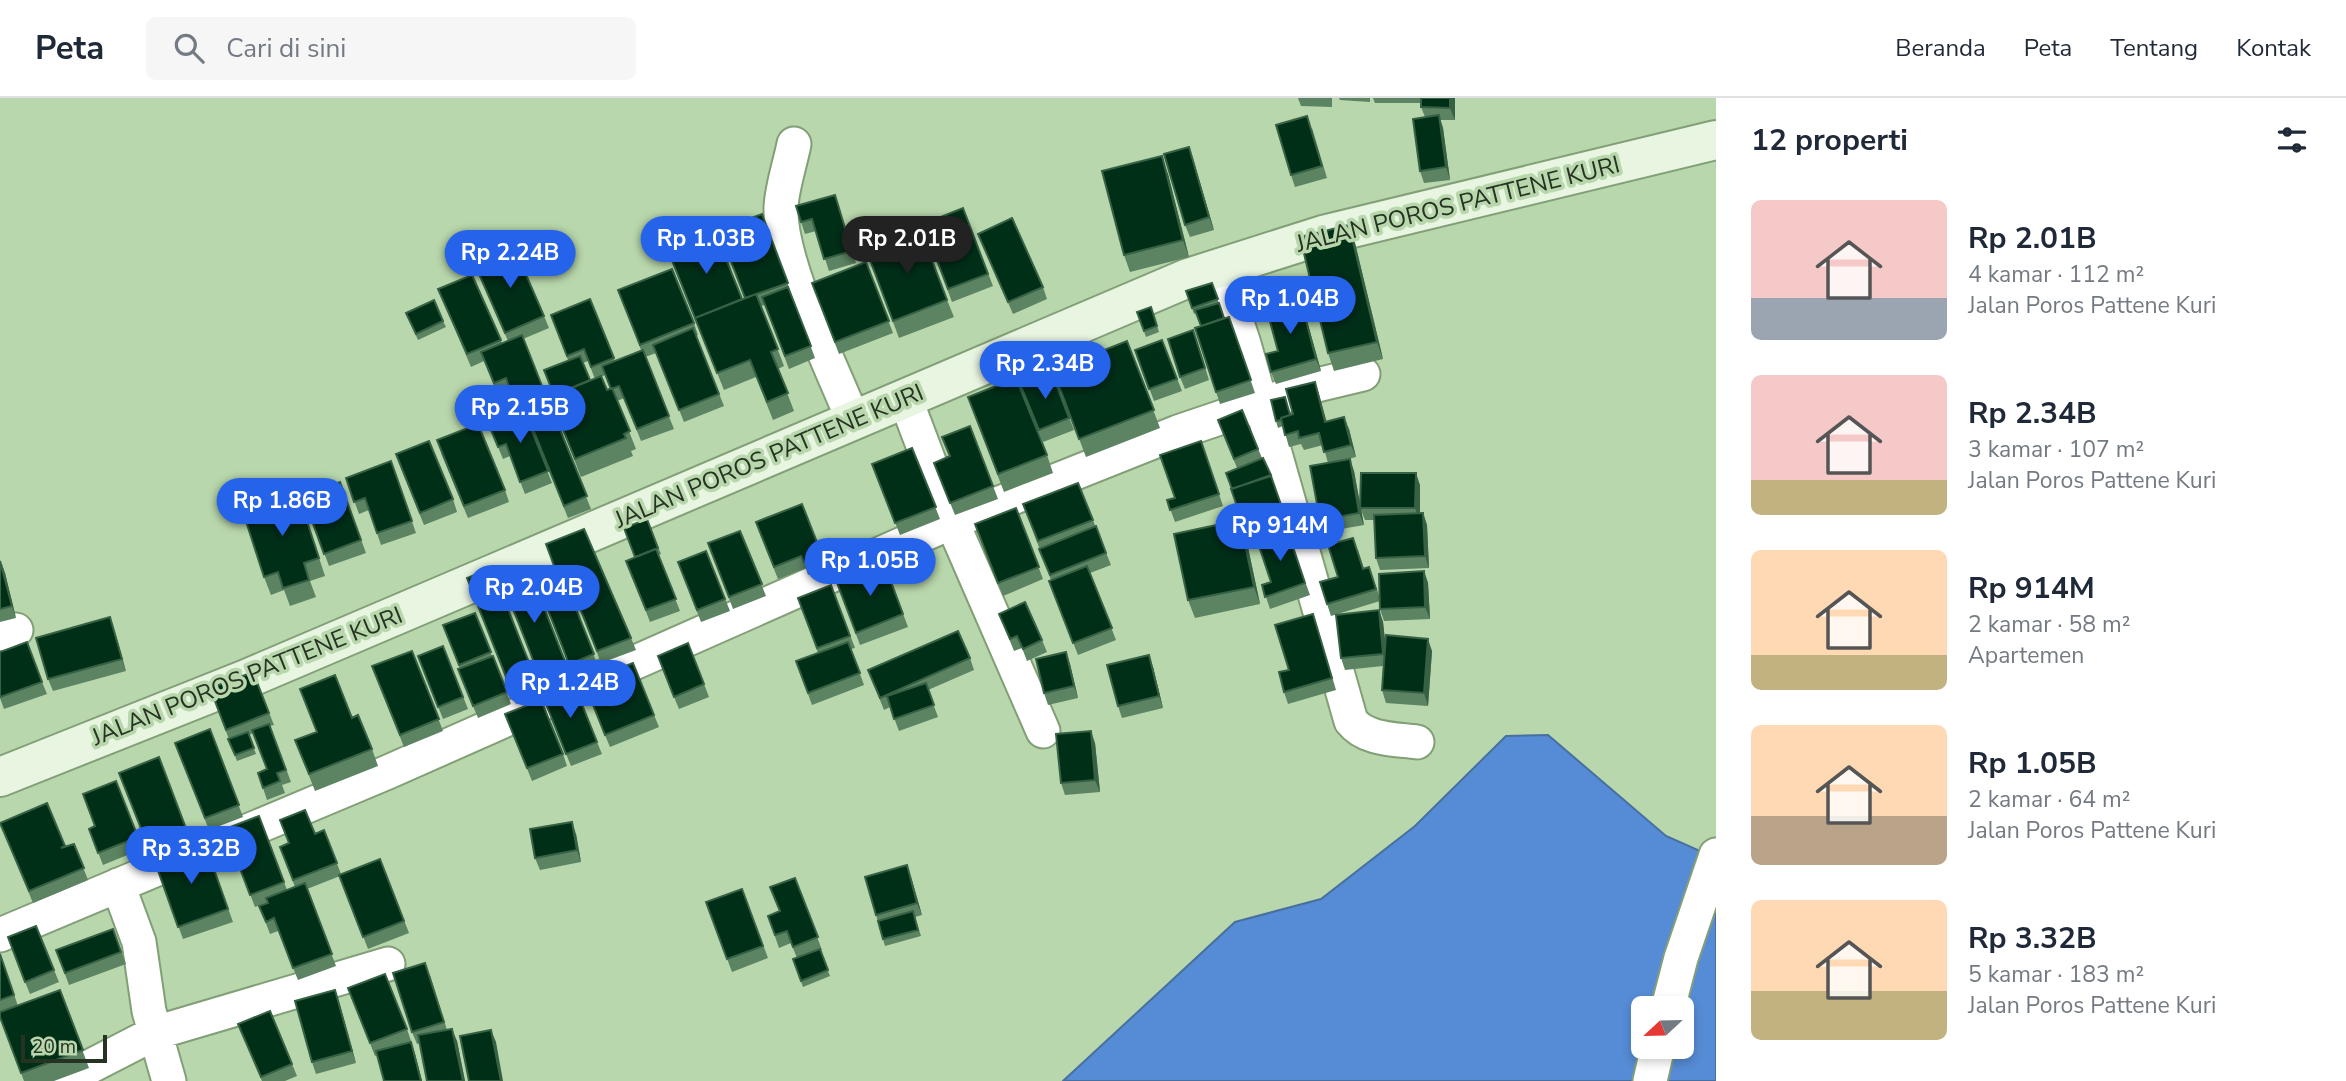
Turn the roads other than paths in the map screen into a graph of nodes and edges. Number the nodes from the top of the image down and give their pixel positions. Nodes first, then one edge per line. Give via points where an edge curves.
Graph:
1 (1716, 140) edge
2 (794, 144) dead end
3 (1219, 268) junction
4 (1363, 374) dead end
5 (905, 398) junction
6 (1261, 405) junction
7 (853, 420) junction
8 (952, 522) junction
9 (1043, 731) dead end
10 (1417, 742) dead end
11 (0, 777) edge
12 (1716, 855) edge
13 (118, 885) junction
14 (0, 935) edge
15 (388, 964) dead end
16 (1671, 996) edge
17 (155, 1033) junction
18 (1655, 1059) edge
19 (62, 1081) edge
20 (169, 1081) edge
21 (1650, 1081) edge

1 - 3 street, JALAN POROS PATTENE KURI via 1323,235
2 - 7 street via 781,207 785,233 795,276
3 - 5 street, JALAN POROS PATTENE KURI
3 - 6 street
4 - 6 street
5 - 7 street, JALAN POROS PATTENE KURI
5 - 8 street
6 - 8 street via 1178,432
6 - 10 street via 1351,721 1367,734
7 - 11 street, JALAN POROS PATTENE KURI via 244,680
8 - 9 street
8 - 13 street via 388,772
12 - 16 street
13 - 14 street
13 - 17 street via 139,942
15 - 17 street
17 - 19 street
17 - 20 street
18 - 21 street

